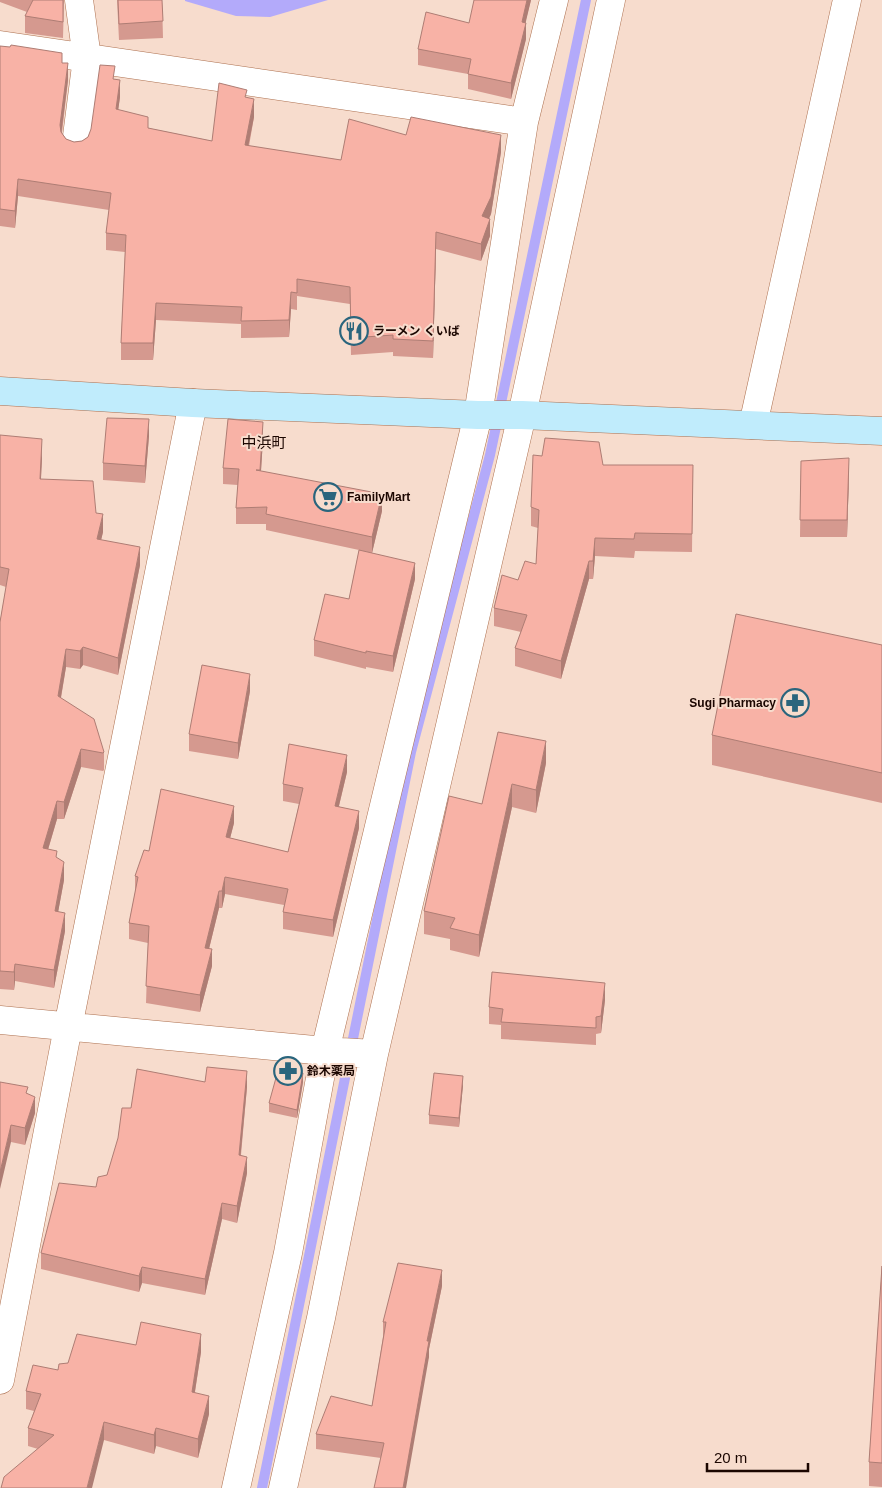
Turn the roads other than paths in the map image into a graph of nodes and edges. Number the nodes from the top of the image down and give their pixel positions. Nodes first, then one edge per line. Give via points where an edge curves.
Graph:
1 (79, 0) edge
2 (554, 0) edge
3 (612, 0) edge
4 (847, 0) edge
5 (0, 45) edge
6 (87, 58) junction
7 (524, 122) junction
8 (76, 144) edge
9 (0, 391) edge
10 (193, 403) junction
11 (478, 414) junction
12 (522, 415) junction
13 (753, 425) junction
14 (882, 431) edge
15 (0, 1020) edge
16 (68, 1027) junction
17 (324, 1051) junction
18 (374, 1054) junction
19 (0, 1380) edge
20 (236, 1488) edge
21 (283, 1488) edge

1 - 6 street
2 - 7 street
3 - 12 street
4 - 13 street
5 - 6 street
6 - 7 street
6 - 8 street
7 - 11 street
9 - 10 street
10 - 11 street
10 - 16 street
11 - 12 street
11 - 17 street
12 - 13 street
12 - 18 street
13 - 14 street
15 - 16 street
16 - 17 street
16 - 19 street
17 - 18 street
17 - 20 street via 288,1253
18 - 21 street

